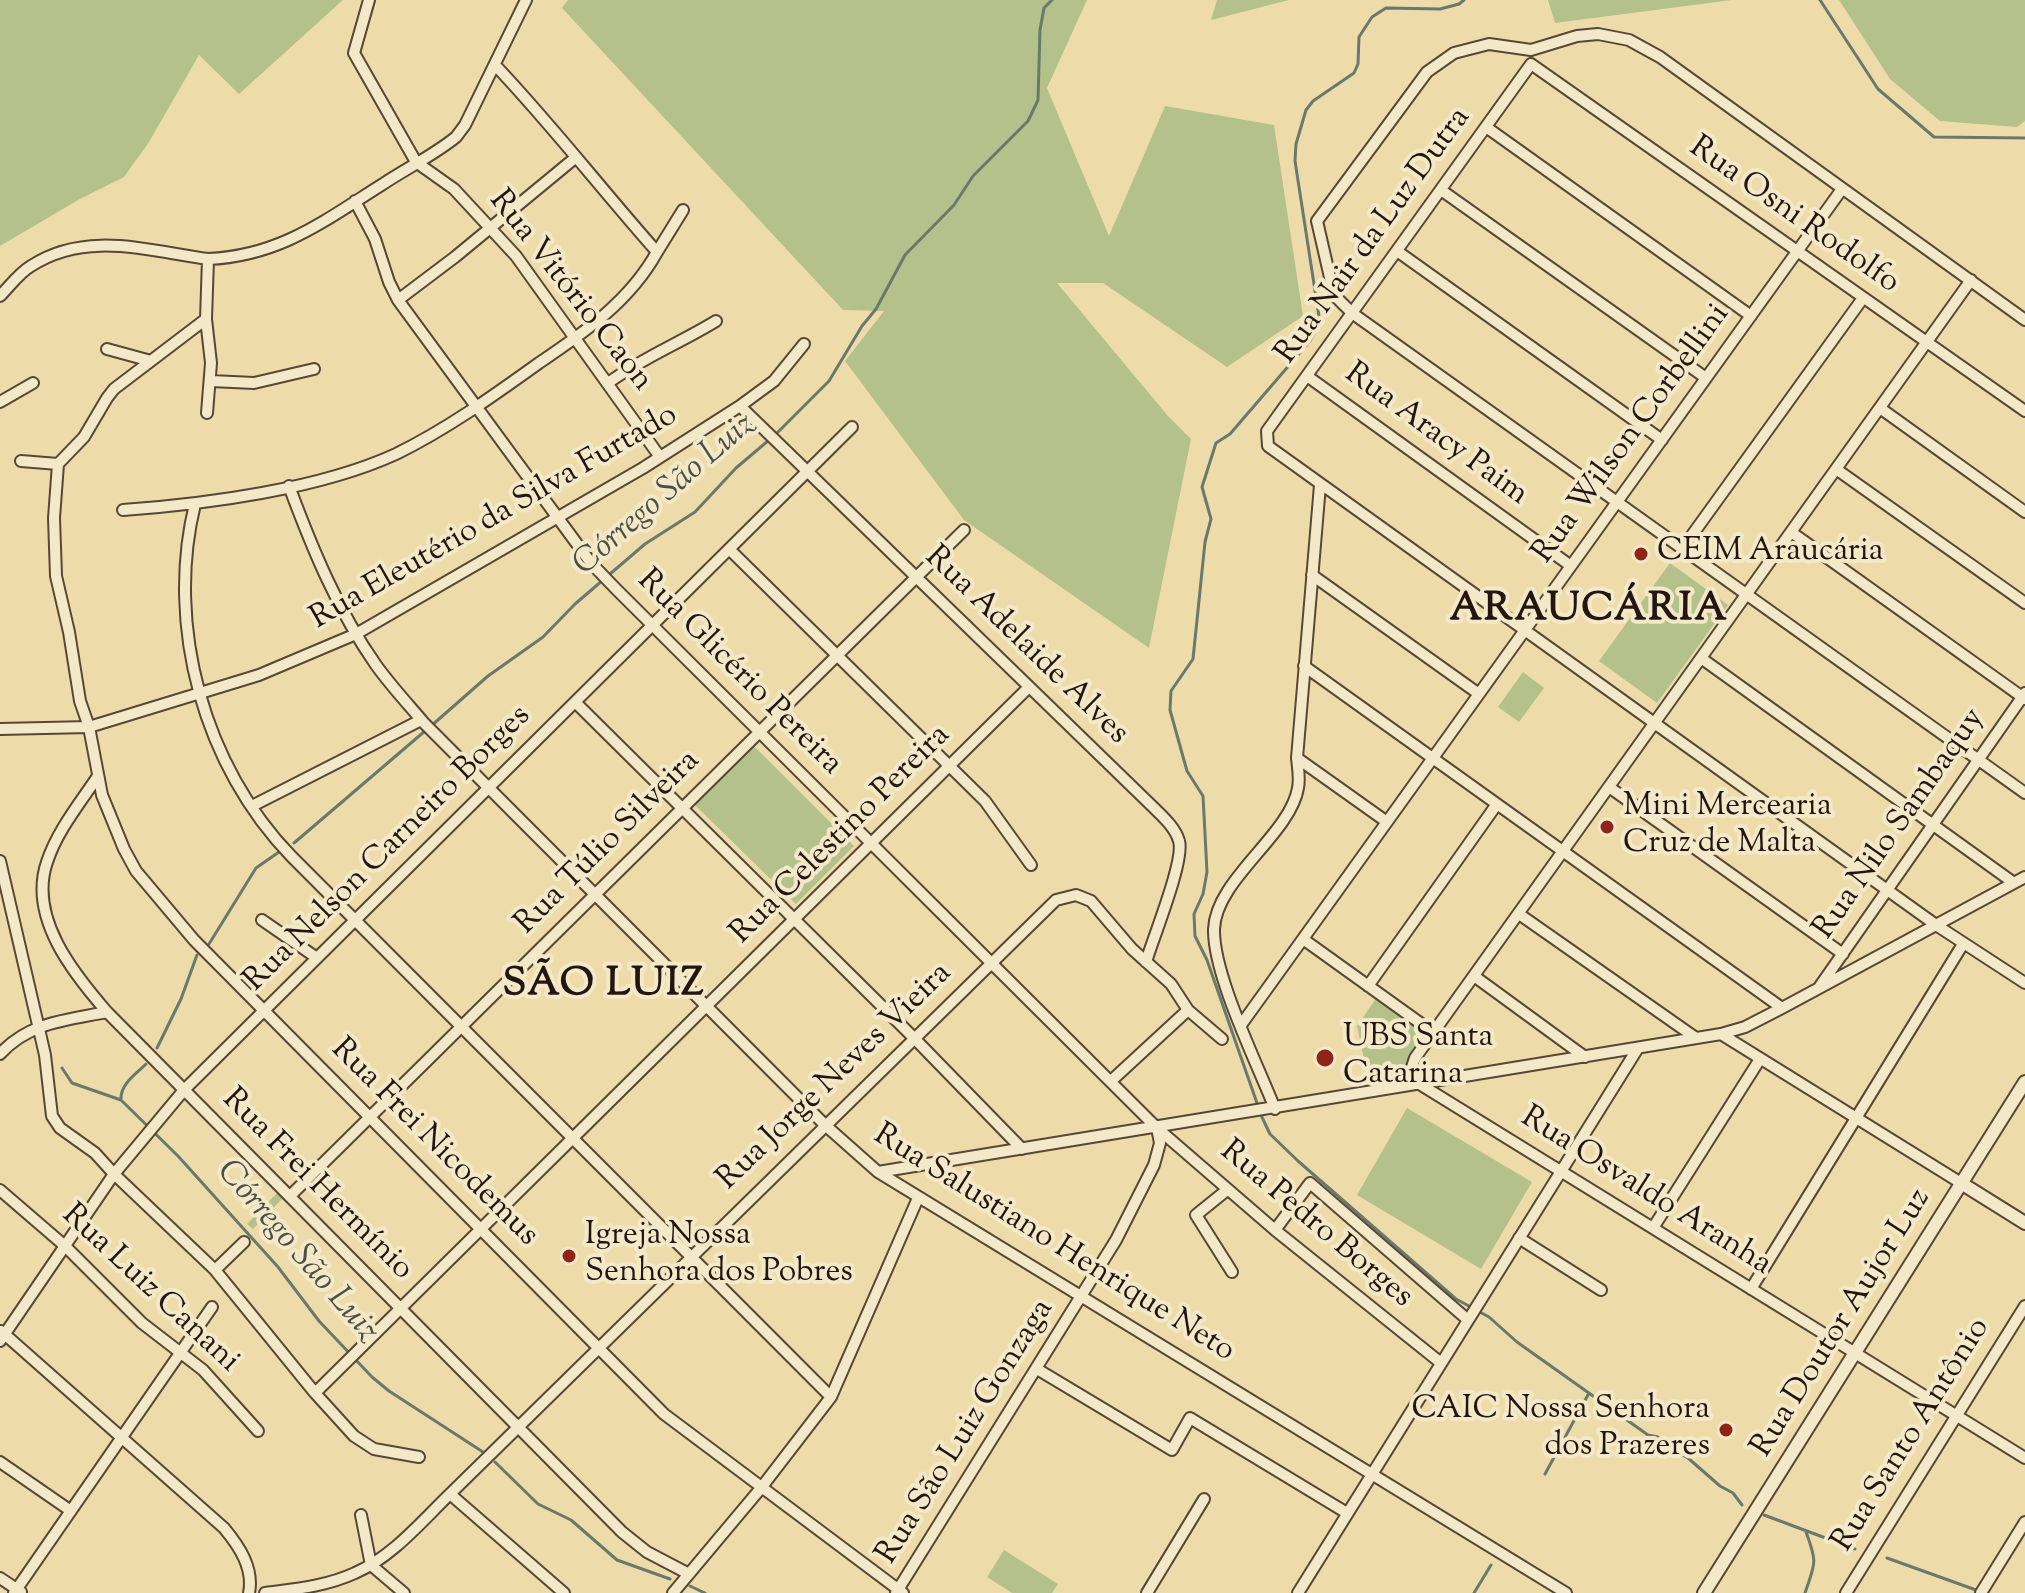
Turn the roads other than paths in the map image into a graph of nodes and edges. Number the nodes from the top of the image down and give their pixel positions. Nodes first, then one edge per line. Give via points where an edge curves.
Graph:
1 (369, 0) edge
2 (526, 0) edge
3 (1531, 50) junction
4 (1531, 64) junction
5 (495, 65) junction
6 (1486, 127) junction
7 (575, 158) junction
8 (416, 162) junction
9 (1842, 189) junction
10 (1441, 190) junction
11 (355, 201) junction
12 (683, 210) dead end
13 (492, 228) junction
14 (1397, 251) junction
15 (1797, 251) junction
16 (657, 252) junction
17 (208, 259) junction
18 (1971, 280) junction
19 (0, 296) edge
20 (1863, 298) junction
21 (398, 300) junction
22 (1352, 313) junction
23 (1751, 316) junction
24 (206, 319) junction
25 (2025, 320) edge
26 (716, 321) dead end
27 (576, 338) junction
28 (1927, 342) junction
29 (804, 344) dead end
30 (107, 349) dead end
31 (151, 361) junction
32 (314, 369) dead end
33 (1307, 376) junction
34 (1706, 378) junction
35 (211, 381) junction
36 (33, 383) dead end
37 (608, 383) junction
38 (0, 402) edge
39 (740, 406) junction
40 (476, 407) junction
41 (1880, 408) junction
42 (2025, 411) edge
43 (207, 413) dead end
44 (852, 427) dead end
45 (1662, 440) junction
46 (660, 457) junction
47 (21, 461) dead end
48 (58, 464) junction
49 (1836, 469) junction
50 (807, 472) junction
51 (1320, 485) junction
52 (289, 486) junction
53 (1617, 502) junction
54 (195, 504) junction
55 (123, 510) dead end
56 (2025, 512) edge
57 (558, 518) junction
58 (964, 530) dead end
59 (1791, 532) junction
60 (729, 549) junction
61 (1682, 549) junction
62 (1571, 566) junction
63 (1312, 575) junction
64 (916, 577) junction
65 (1747, 595) junction
66 (2025, 603) edge
67 (652, 625) junction
68 (1524, 631) junction
69 (356, 634) junction
70 (837, 655) junction
71 (1701, 658) junction
72 (1304, 666) junction
73 (1029, 687) junction
74 (199, 693) junction
75 (1479, 694) junction
76 (2024, 696) edge
77 (575, 702) junction
78 (422, 722) junction
79 (1654, 724) junction
80 (89, 727) junction
81 (0, 729) edge
82 (759, 732) junction
83 (1297, 758) junction
84 (1433, 758) junction
85 (1978, 760) junction
86 (950, 766) junction
87 (98, 776) junction
88 (1609, 787) junction
89 (488, 788) junction
90 (2025, 793) edge
91 (1497, 804) junction
92 (252, 806) junction
93 (681, 809) junction
94 (1387, 822) junction
95 (1933, 825) junction
96 (871, 843) junction
97 (1563, 851) junction
98 (0, 861) edge
99 (1031, 865) dead end
100 (2025, 877) edge
101 (2014, 883) junction
102 (1887, 890) junction
103 (595, 895) junction
104 (1519, 914) junction
105 (356, 919) junction
106 (262, 920) dead end
107 (794, 920) junction
108 (1936, 925) junction
109 (1303, 939) junction
110 (1963, 944) junction
111 (1843, 954) junction
112 (317, 958) junction
113 (1146, 962) junction
114 (991, 963) junction
115 (1474, 976) junction
116 (2025, 983) edge
117 (1368, 986) junction
118 (1819, 988) junction
119 (706, 1006) junction
120 (1782, 1008) junction
121 (264, 1010) junction
122 (1188, 1010) junction
123 (107, 1012) junction
124 (1241, 1025) junction
125 (462, 1026) junction
126 (38, 1027) junction
127 (1434, 1033) junction
128 (1721, 1034) junction
129 (914, 1038) junction
130 (1696, 1038) junction
131 (1222, 1039) dead end
132 (1638, 1048) junction
133 (1, 1050) edge
134 (1585, 1057) junction
135 (1760, 1059) junction
136 (1111, 1081) junction
137 (2025, 1082) edge
138 (1418, 1083) junction
139 (184, 1090) junction
140 (1271, 1109) junction
141 (370, 1117) junction
142 (1856, 1118) junction
143 (825, 1125) junction
144 (1157, 1128) junction
145 (573, 1137) junction
146 (1022, 1149) junction
147 (878, 1172) junction
148 (1561, 1172) junction
149 (114, 1174) junction
150 (1961, 1183) junction
151 (0, 1190) edge
152 (1227, 1190) junction
153 (290, 1196) junction
154 (918, 1198) junction
155 (2025, 1223) edge
156 (1653, 1228) junction
157 (481, 1229) junction
158 (1275, 1230) junction
159 (1519, 1238) junction
160 (244, 1242) dead end
161 (65, 1246) junction
162 (691, 1256) junction
163 (215, 1270) junction
164 (1232, 1272) dead end
165 (1751, 1289) junction
166 (1601, 1290) dead end
167 (1082, 1297) junction
168 (2025, 1306) edge
169 (212, 1307) dead end
170 (401, 1309) junction
171 (1470, 1317) junction
172 (2, 1335) edge
173 (597, 1348) junction
174 (182, 1352) junction
175 (1855, 1353) junction
176 (1441, 1363) junction
177 (1037, 1369) junction
178 (315, 1393) junction
179 (831, 1397) junction
180 (1957, 1416) junction
181 (518, 1427) junction
182 (258, 1431) dead end
183 (122, 1437) junction
184 (419, 1457) dead end
185 (2025, 1458) edge
186 (0, 1462) edge
187 (1371, 1474) junction
188 (761, 1488) junction
189 (450, 1494) junction
190 (1204, 1499) dead end
191 (71, 1511) junction
192 (1347, 1513) junction
193 (361, 1515) dead end
194 (2025, 1522) edge
195 (371, 1565) junction
196 (689, 1574) junction
197 (0, 1578) edge
198 (1148, 1590) edge
199 (18, 1592) edge
200 (899, 1592) edge
201 (249, 1593) edge
202 (265, 1593) edge
203 (404, 1593) edge
204 (564, 1593) edge
205 (673, 1593) edge
206 (1298, 1593) edge
207 (1566, 1593) edge
208 (1704, 1593) edge
209 (1846, 1593) edge
210 (1981, 1593) edge

1 - 8 street, Rua Vitório Caon via 354,53
2 - 5 street
3 - 4 street
3 - 9 street via 1577,36 1629,40
3 - 22 street via 1489,44 1438,62 1319,215 1317,227 1334,295
4 - 6 street, Rua Nair da Luz Dutra
4 - 15 street, Rua Osni Rodolfo
5 - 7 street
5 - 8 street via 465,125 446,145
6 - 10 street, Rua Nair da Luz Dutra
6 - 23 street
7 - 13 street
7 - 16 street
8 - 11 street
8 - 13 street, Rua Vitório Caon via 454,189
9 - 15 street, Rua Wilson Corbellini
9 - 18 street
10 - 14 street, Rua Nair da Luz Dutra
10 - 34 street
11 - 17 street via 277,247
11 - 21 street, Rua Glicério Pereira
12 - 16 street
13 - 21 street
13 - 27 street, Rua Vitório Caon
14 - 22 street, Rua Nair da Luz Dutra
14 - 45 street
15 - 20 street, Rua Osni Rodolfo
15 - 23 street, Rua Wilson Corbellini
16 - 27 street via 636,285
17 - 19 street via 88,245 49,255
17 - 24 street
18 - 25 street
18 - 28 street
20 - 28 street, Rua Osni Rodolfo
20 - 61 street
21 - 40 street, Rua Glicério Pereira
22 - 33 street, Rua Nair da Luz Dutra
22 - 53 street
23 - 34 street, Rua Wilson Corbellini
24 - 31 street
24 - 35 street
26 - 37 street
27 - 37 street, Rua Vitório Caon
27 - 40 street
28 - 41 street
28 - 42 street, Rua Osni Rodolfo
29 - 39 street, Rua Eleutério da Silva Furtado via 774,381
30 - 31 street
31 - 48 street via 110,394 84,437
32 - 35 street via 254,383
33 - 51 street, Rua Nair da Luz Dutra via 1267,431 1266,441
33 - 62 street, Rua Aracy Paim
34 - 45 street, Rua Wilson Corbellini
35 - 43 street
36 - 38 street
37 - 46 street, Rua Vitório Caon
39 - 46 street, Rua Eleutério da Silva Furtado
39 - 50 street, Rua Adelaide Alves
40 - 52 street via 393,455
40 - 57 street, Rua Glicério Pereira
41 - 49 street
41 - 56 street
44 - 50 street, Rua Nelson Carneiro Borges
45 - 53 street, Rua Wilson Corbellini
46 - 57 street, Rua Eleutério da Silva Furtado
47 - 48 street
48 - 80 street, Rua Frei Nicodemus via 56,576
49 - 59 street
49 - 66 street
50 - 60 street, Rua Nelson Carneiro Borges
50 - 64 street, Rua Adelaide Alves
51 - 63 street
51 - 68 street
52 - 54 street
52 - 69 street, Rua Salustiano Henrique Neto
53 - 61 street
53 - 62 street, Rua Wilson Corbellini
54 - 55 street
54 - 74 street via 185,551 184,596
57 - 67 street, Rua Glicério Pereira via 599,572
57 - 69 street, Rua Eleutério da Silva Furtado
58 - 64 street, Rua Túlio Silveira
59 - 65 street
59 - 76 street
60 - 67 street, Rua Nelson Carneiro Borges
60 - 70 street
61 - 65 street
62 - 68 street, Rua Wilson Corbellini
63 - 72 street
63 - 75 street
64 - 70 street, Rua Túlio Silveira
64 - 73 street, Rua Adelaide Alves
65 - 71 street
65 - 85 street
67 - 77 street, Rua Nelson Carneiro Borges
67 - 82 street, Rua Glicério Pereira
68 - 75 street, Rua Wilson Corbellini
68 - 79 street
69 - 74 street, Rua Eleutério da Silva Furtado via 259,675
69 - 78 street, Rua Salustiano Henrique Neto
70 - 82 street, Rua Túlio Silveira
70 - 86 street
71 - 79 street
71 - 95 street
72 - 83 street
72 - 84 street
73 - 86 street, Rua Celestino Pereira
73 - 113 street, Rua Adelaide Alves via 1159,813 1180,842
74 - 80 street, Rua Eleutério da Silva Furtado
74 - 92 street
75 - 84 street, Rua Wilson Corbellini
76 - 85 street, Rua Nilo Sambaquy
77 - 89 street, Rua Nelson Carneiro Borges
77 - 93 street
78 - 89 street, Rua Salustiano Henrique Neto
78 - 92 street
79 - 88 street
79 - 102 street
80 - 81 street, Rua Eleutério da Silva Furtado
80 - 87 street, Rua Frei Nicodemus
82 - 93 street, Rua Túlio Silveira
82 - 96 street, Rua Glicério Pereira
83 - 94 street
83 - 124 street via 1294,801 1218,910 1214,927 1219,962
84 - 91 street
84 - 94 street, Rua Wilson Corbellini
85 - 90 street
85 - 95 street, Rua Nilo Sambaquy
86 - 96 street, Rua Celestino Pereira
86 - 99 street via 990,806
87 - 121 street, Rua Frei Nicodemus via 124,849 149,889
87 - 123 street, Rua Frei Hermínio via 46,863 43,889 56,941
88 - 97 street
88 - 111 street
89 - 103 street, Rua Salustiano Henrique Neto
89 - 105 street, Rua Nelson Carneiro Borges
91 - 97 street
91 - 117 street
92 - 105 street via 277,842
93 - 103 street, Rua Túlio Silveira
93 - 107 street
94 - 109 street, Rua Wilson Corbellini
95 - 101 street
95 - 102 street, Rua Nilo Sambaquy
96 - 107 street, Rua Celestino Pereira
96 - 114 street, Rua Glicério Pereira
97 - 104 street
97 - 120 street
98 - 126 street
100 - 101 street
101 - 108 street
102 - 108 street
102 - 111 street, Rua Nilo Sambaquy
103 - 119 street, Rua Salustiano Henrique Neto
103 - 125 street, Rua Túlio Silveira
104 - 115 street
104 - 130 street
105 - 112 street, Rua Nelson Carneiro Borges
105 - 125 street
106 - 112 street
107 - 119 street, Rua Celestino Pereira
107 - 129 street
108 - 110 street
108 - 118 street
109 - 117 street
109 - 124 street, Rua Wilson Corbellini
110 - 116 street
110 - 142 street
111 - 118 street, Rua Nilo Sambaquy
112 - 121 street, Rua Nelson Carneiro Borges
113 - 114 street, Rua Jorge Neves Vieira via 1091,901 1076,895 1050,905
113 - 122 street via 1171,984
114 - 129 street, Rua Jorge Neves Vieira
114 - 136 street, Rua Glicério Pereira
115 - 127 street
115 - 134 street
117 - 127 street
118 - 120 street
119 - 143 street, Rua Salustiano Henrique Neto
119 - 145 street, Rua Celestino Pereira
120 - 128 street
121 - 139 street, Rua Nelson Carneiro Borges
121 - 141 street, Rua Frei Nicodemus
122 - 131 street
122 - 136 street
123 - 126 street
123 - 139 street, Rua Frei Hermínio
124 - 140 street
125 - 141 street, Rua Túlio Silveira
125 - 145 street
126 - 133 street
126 - 149 street via 55,1122
127 - 138 street via 1412,1067
128 - 130 street
128 - 135 street
129 - 143 street, Rua Jorge Neves Vieira
129 - 146 street
130 - 132 street
132 - 134 street
132 - 148 street
134 - 138 street
135 - 142 street
135 - 156 street
136 - 144 street, Rua Glicério Pereira
137 - 150 street, Rua Doutor Aujor Luz
138 - 140 street
138 - 148 street, Rua Osvaldo Aranha
139 - 149 street, Rua Nelson Carneiro Borges
139 - 153 street, Rua Frei Hermínio
140 - 144 street
141 - 153 street, Rua Túlio Silveira
141 - 157 street, Rua Frei Nicodemus
142 - 150 street
142 - 165 street
143 - 147 street, Rua Salustiano Henrique Neto
143 - 162 street, Rua Jorge Neves Vieira
144 - 146 street
144 - 152 street, Rua Pedro Borges
144 - 167 street, Rua São Luiz Gonzaga via 1160,1143 1154,1165
145 - 157 street, Rua Celestino Pereira
145 - 162 street
146 - 147 street
147 - 154 street, Rua Salustiano Henrique Neto
148 - 156 street, Rua Osvaldo Aranha
148 - 159 street
149 - 161 street, Rua Nelson Carneiro Borges
149 - 163 street
150 - 155 street
150 - 175 street, Rua Doutor Aujor Luz
151 - 161 street, Rua Luiz Canani
152 - 158 street, Rua Pedro Borges
152 - 164 street via 1196,1215
153 - 170 street, Rua Frei Hermínio
154 - 167 street, Rua Salustiano Henrique Neto
154 - 179 street
156 - 165 street, Rua Osvaldo Aranha
157 - 170 street, Rua Celestino Pereira
157 - 173 street, Rua Frei Nicodemus
158 - 171 street via 1310,1183
158 - 176 street, Rua Pedro Borges
159 - 166 street
159 - 171 street
160 - 163 street
161 - 172 street, Rua Nelson Carneiro Borges
161 - 174 street, Rua Luiz Canani via 142,1323
162 - 173 street, Rua Jorge Neves Vieira
162 - 179 street
163 - 178 street
165 - 175 street, Rua Osvaldo Aranha
167 - 177 street, Rua São Luiz Gonzaga
167 - 187 street, Rua Salustiano Henrique Neto
168 - 180 street, Rua Santo Antônio
169 - 174 street
170 - 178 street, Rua Celestino Pereira
170 - 181 street, Rua Frei Hermínio
171 - 176 street
172 - 183 street
173 - 181 street, Rua Jorge Neves Vieira
173 - 188 street, Rua Frei Nicodemus via 664,1414
174 - 182 street, Rua Luiz Canani
174 - 183 street
175 - 180 street, Rua Osvaldo Aranha
175 - 208 street, Rua Doutor Aujor Luz
176 - 187 street
177 - 192 street via 1172,1450 1190,1418
177 - 200 street, Rua São Luiz Gonzaga
178 - 184 street via 365,1445
179 - 188 street
180 - 185 street, Rua Osvaldo Aranha
180 - 209 street, Rua Santo Antônio
181 - 189 street, Rua Jorge Neves Vieira
181 - 196 street, Rua Frei Hermínio via 633,1542
183 - 191 street
183 - 201 street via 235,1541 250,1574
186 - 191 street
187 - 192 street
187 - 207 street, Rua Salustiano Henrique Neto
188 - 196 street
188 - 200 street, Rua Frei Nicodemus
189 - 195 street, Rua Jorge Neves Vieira
189 - 204 street
190 - 198 street
191 - 199 street
192 - 206 street
193 - 195 street
194 - 210 street
195 - 202 street, Rua Jorge Neves Vieira via 319,1585
195 - 203 street
196 - 205 street
197 - 199 street

